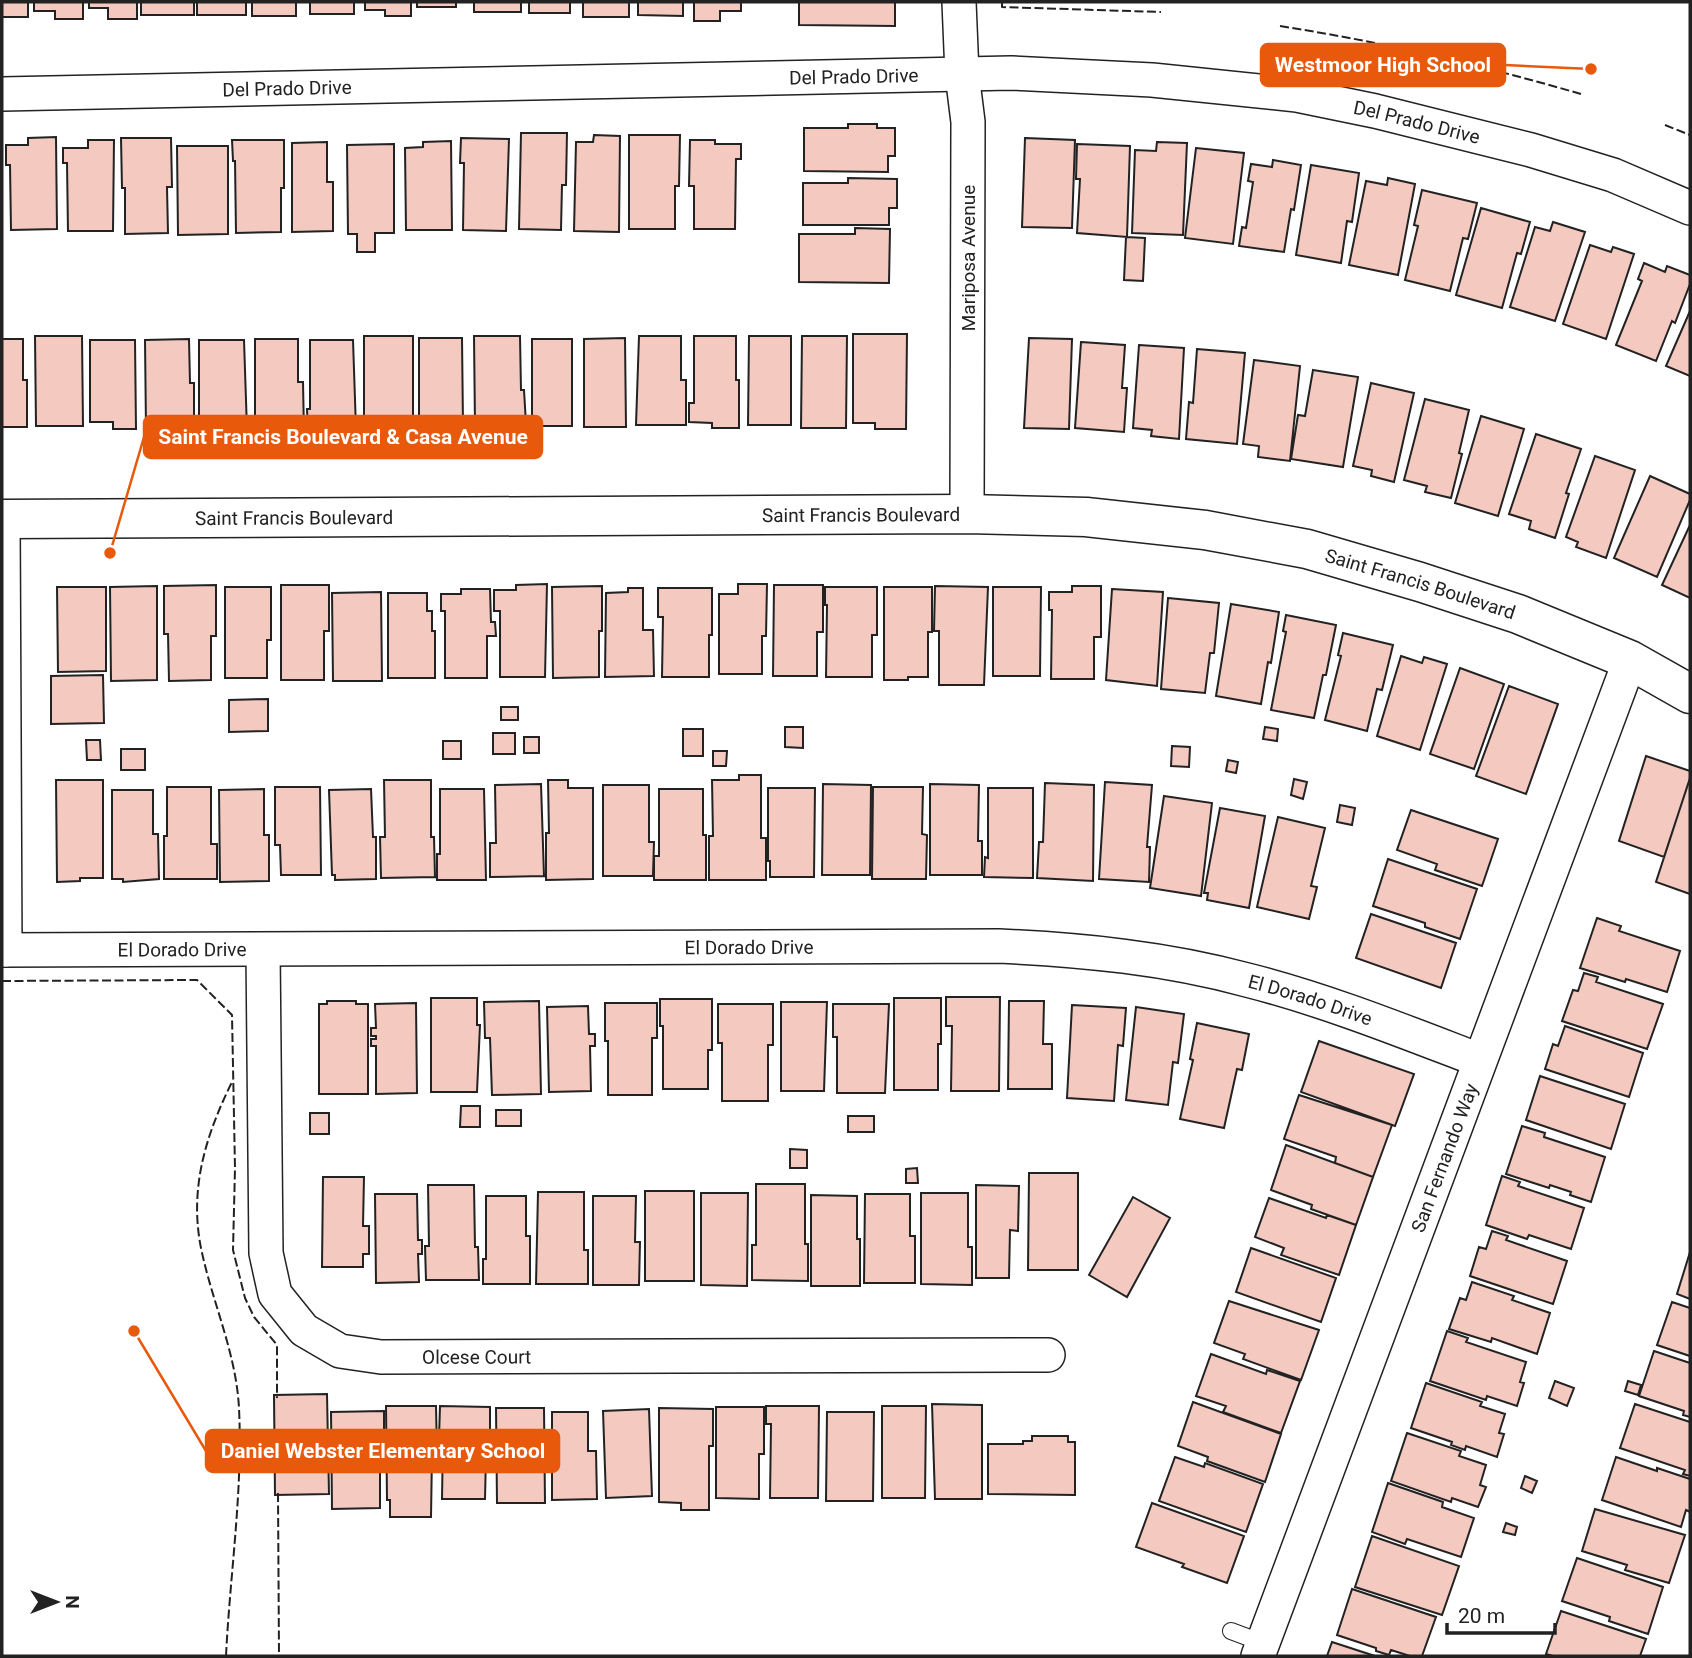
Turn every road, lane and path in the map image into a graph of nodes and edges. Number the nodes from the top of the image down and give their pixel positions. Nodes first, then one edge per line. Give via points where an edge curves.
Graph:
1 (959, 2) edge
2 (962, 74) junction
3 (2, 94) edge
4 (1690, 208) edge
5 (967, 514) junction
6 (2, 519) edge
7 (1630, 660) junction
8 (1690, 694) edge
9 (4, 950) edge
10 (263, 950) junction
11 (1479, 1060) junction
12 (1048, 1355) dead end
13 (1231, 1631) dead end
14 (1260, 1650) edge

1 - 2 street, Mariposa Avenue
2 - 3 street, Del Prado Drive
2 - 4 street, Del Prado Drive via 1079,75 1297,95 1531,150 1613,175
2 - 5 street, Mariposa Avenue via 968,122
5 - 6 street, Saint Francis Boulevard
5 - 7 street, Saint Francis Boulevard via 1086,517 1205,530 1307,549 1518,614
6 - 9 street
7 - 8 street, Saint Francis Boulevard
7 - 11 street, San Fernando Way
9 - 10 street, El Dorado Drive
10 - 11 street, El Dorado Drive via 999,946 1080,950 1247,980 1329,1004
10 - 12 street, Olcese Court via 266,1253 275,1294 304,1330 340,1351 381,1357
11 - 14 street, San Fernando Way
13 - 14 lane

